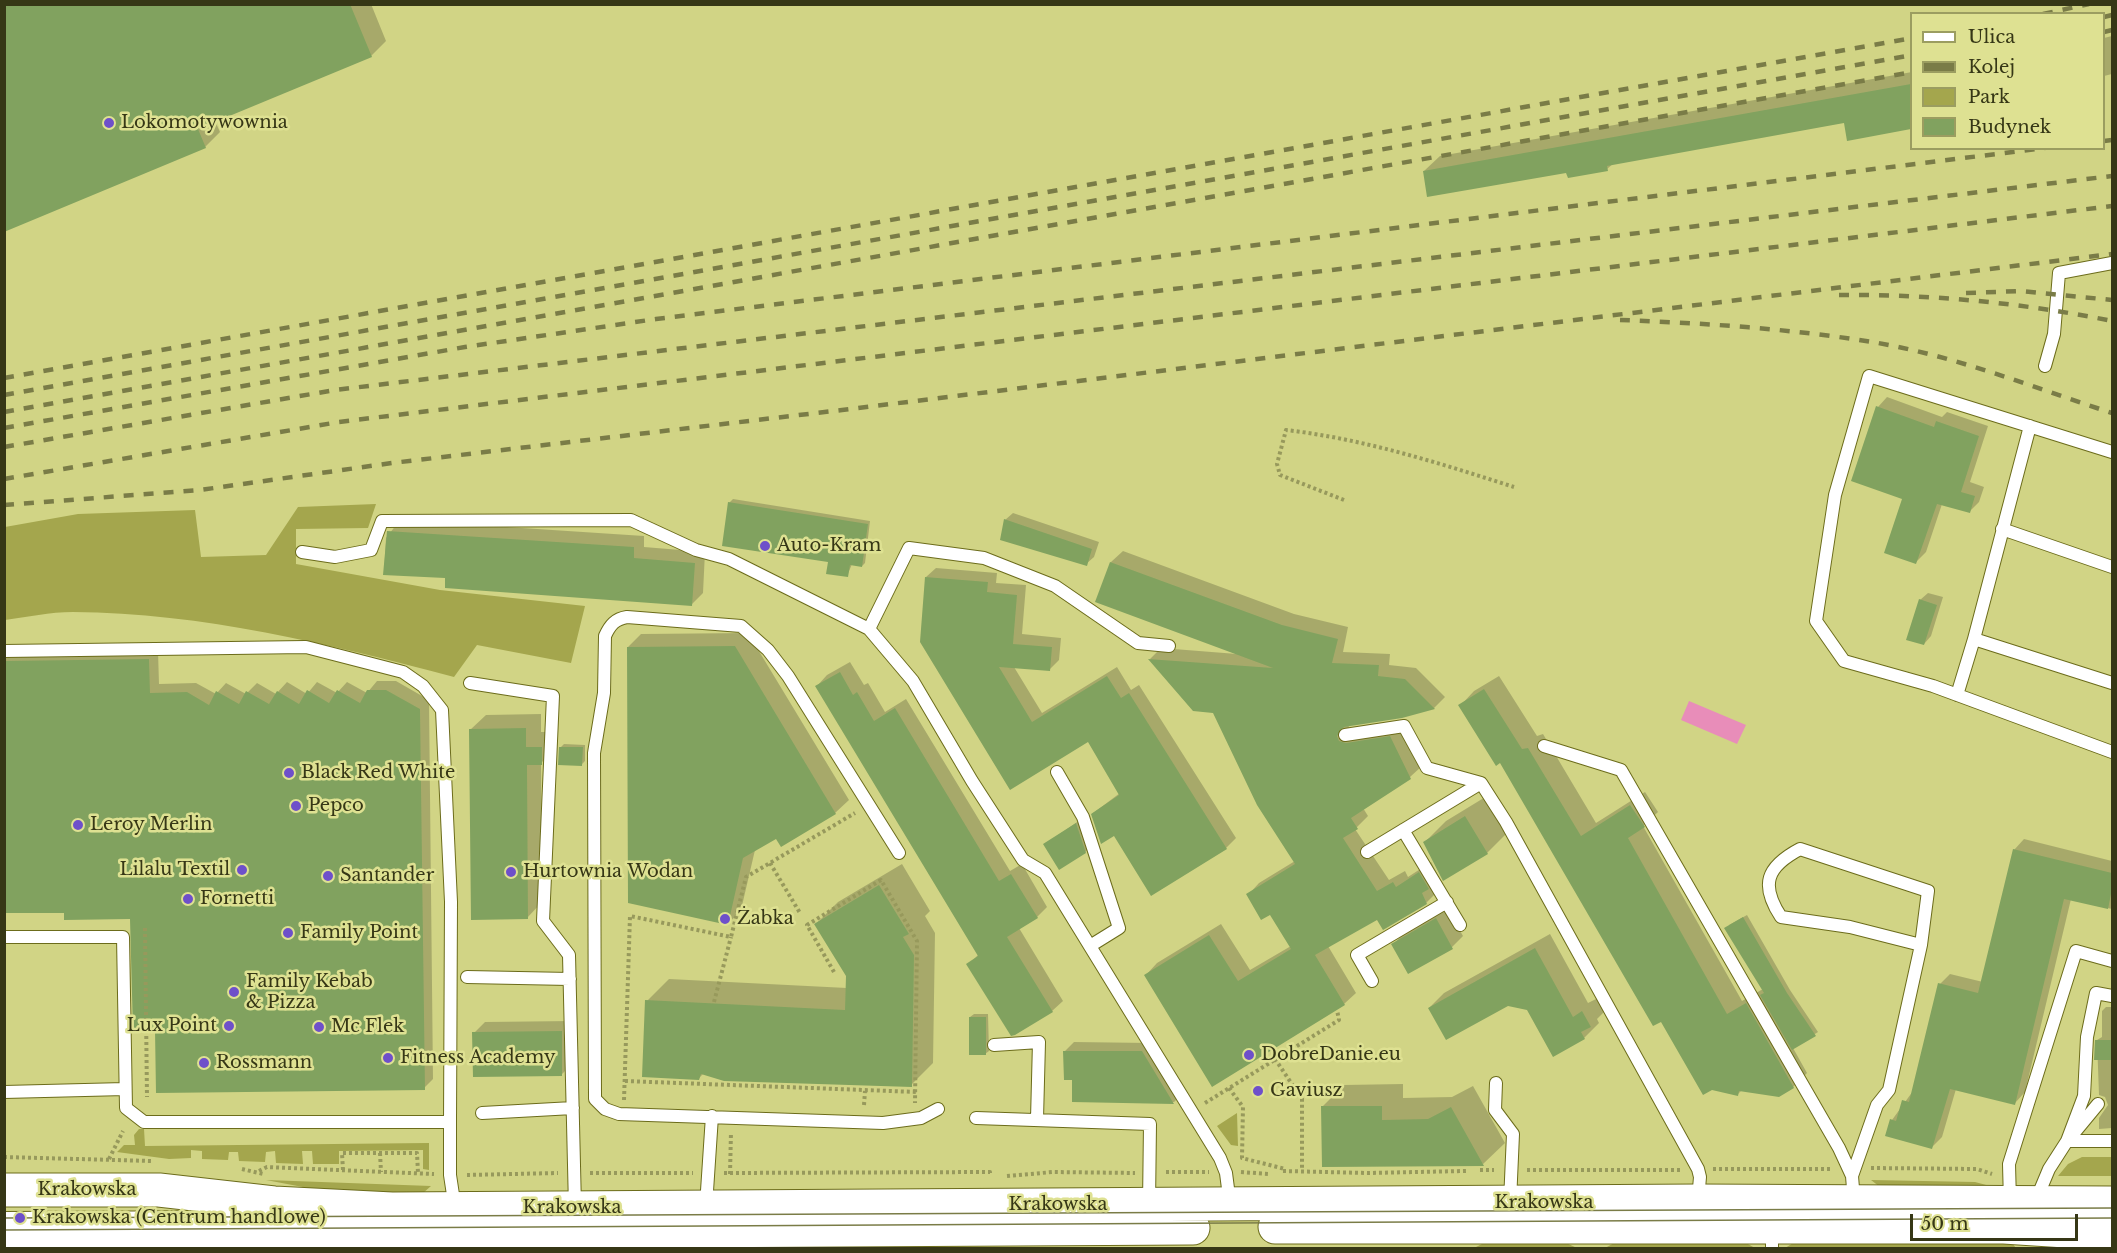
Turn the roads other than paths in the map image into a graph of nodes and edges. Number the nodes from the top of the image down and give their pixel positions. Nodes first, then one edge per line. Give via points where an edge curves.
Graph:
1 (2112, 263) edge
2 (2045, 366) dead end
3 (2030, 426) junction
4 (2112, 452) edge
5 (2002, 529) junction
6 (302, 552) dead end
7 (2112, 567) edge
8 (868, 629) junction
9 (1974, 639) junction
10 (1169, 646) dead end
11 (4, 651) edge
12 (470, 683) dead end
13 (2112, 683) edge
14 (1957, 694) junction
15 (1345, 735) dead end
16 (1544, 746) dead end
17 (2112, 752) edge
18 (1057, 772) dead end
19 (1481, 783) junction
20 (1403, 830) junction
21 (1367, 852) dead end
22 (899, 853) dead end
23 (1447, 902) junction
24 (1460, 925) dead end
25 (4, 937) edge
26 (1921, 945) junction
27 (1090, 946) junction
28 (2112, 961) edge
29 (467, 977) dead end
30 (570, 979) junction
31 (1372, 981) dead end
32 (2112, 996) edge
33 (994, 1045) dead end
34 (1497, 1083) dead end
35 (125, 1089) junction
36 (4, 1092) edge
37 (2098, 1104) dead end
38 (573, 1108) junction
39 (938, 1109) dead end
40 (482, 1113) dead end
41 (712, 1116) junction
42 (976, 1118) dead end
43 (1037, 1119) junction
44 (450, 1122) junction
45 (2067, 1141) junction
46 (2112, 1141) edge
47 (1853, 1189) junction
48 (4, 1190) edge
49 (1698, 1201) junction
50 (1510, 1203) junction
51 (2112, 1203) edge
52 (1149, 1205) junction
53 (1230, 1205) junction
54 (575, 1208) junction
55 (352, 1209) junction
56 (2023, 1210) junction
57 (4, 1218) edge
58 (691, 1227) junction
59 (449, 1234) edge
60 (2112, 1234) edge
61 (1772, 1239) edge
62 (4, 1240) edge
63 (400, 1241) edge

1 - 2 lane via 2059,273 2054,334
3 - 4 lane
3 - 5 lane
3 - 14 lane via 1869,376 1835,495 1816,621 1844,661
5 - 7 lane
5 - 9 lane
6 - 8 lane via 335,557 371,550 382,521 631,520 696,550 729,559
8 - 10 lane via 909,548 984,558 1055,586 1138,643
8 - 27 lane via 913,681 1023,860 1045,873
9 - 13 lane
9 - 14 lane
11 - 44 lane via 306,646 403,672 423,686 442,710 451,902
12 - 30 lane via 553,696 543,921 569,955
14 - 17 lane
15 - 19 lane via 1404,726 1427,768
16 - 47 lane via 1622,770 1839,1148
18 - 27 lane via 1083,817 1119,928
19 - 20 lane
19 - 49 lane via 1698,1169
20 - 21 lane
20 - 23 lane
22 - 41 lane via 778,661 741,626 627,616 609,628 605,636 603,693 594,753 596,1099 605,1109 619,1114
23 - 24 lane
23 - 31 lane via 1357,955
25 - 35 lane via 123,937
26 - 26 lane via 1850,927 1781,917 1771,902 1770,873 1800,849 1928,891
26 - 47 lane via 1889,1090 1877,1105
27 - 53 lane via 1220,1158
28 - 56 lane via 2076,951 2009,1164
29 - 30 lane
30 - 38 lane
32 - 45 lane via 2096,993 2087,1037 2084,1096
33 - 43 lane via 1039,1042
34 - 50 lane via 1495,1110 1513,1134
35 - 36 lane
35 - 44 lane via 126,1108 144,1122
37 - 45 lane
38 - 40 lane
38 - 54 lane
39 - 41 lane via 921,1118 883,1123
41 - 58 lane
42 - 43 lane
43 - 52 lane via 1150,1124
44 - 59 lane
45 - 46 lane
45 - 56 lane
47 - 49 main road, Krakowska
47 - 56 main road, Krakowska
48 - 55 main road, Krakowska via 159,1190
49 - 50 main road, Krakowska
50 - 53 main road, Krakowska
51 - 56 main road, Krakowska
52 - 53 main road, Krakowska
52 - 58 main road, Krakowska
54 - 58 main road, Krakowska
54 - 59 main road, Krakowska
55 - 57 lane via 284,1217
55 - 59 main road, Krakowska
56 - 60 main road, Krakowska
56 - 61 main road, Krakowska
58 - 59 main road, Krakowska
58 - 61 main road, Krakowska via 911,1236 1591,1234
59 - 63 main road, Krakowska
62 - 63 main road, Krakowska

